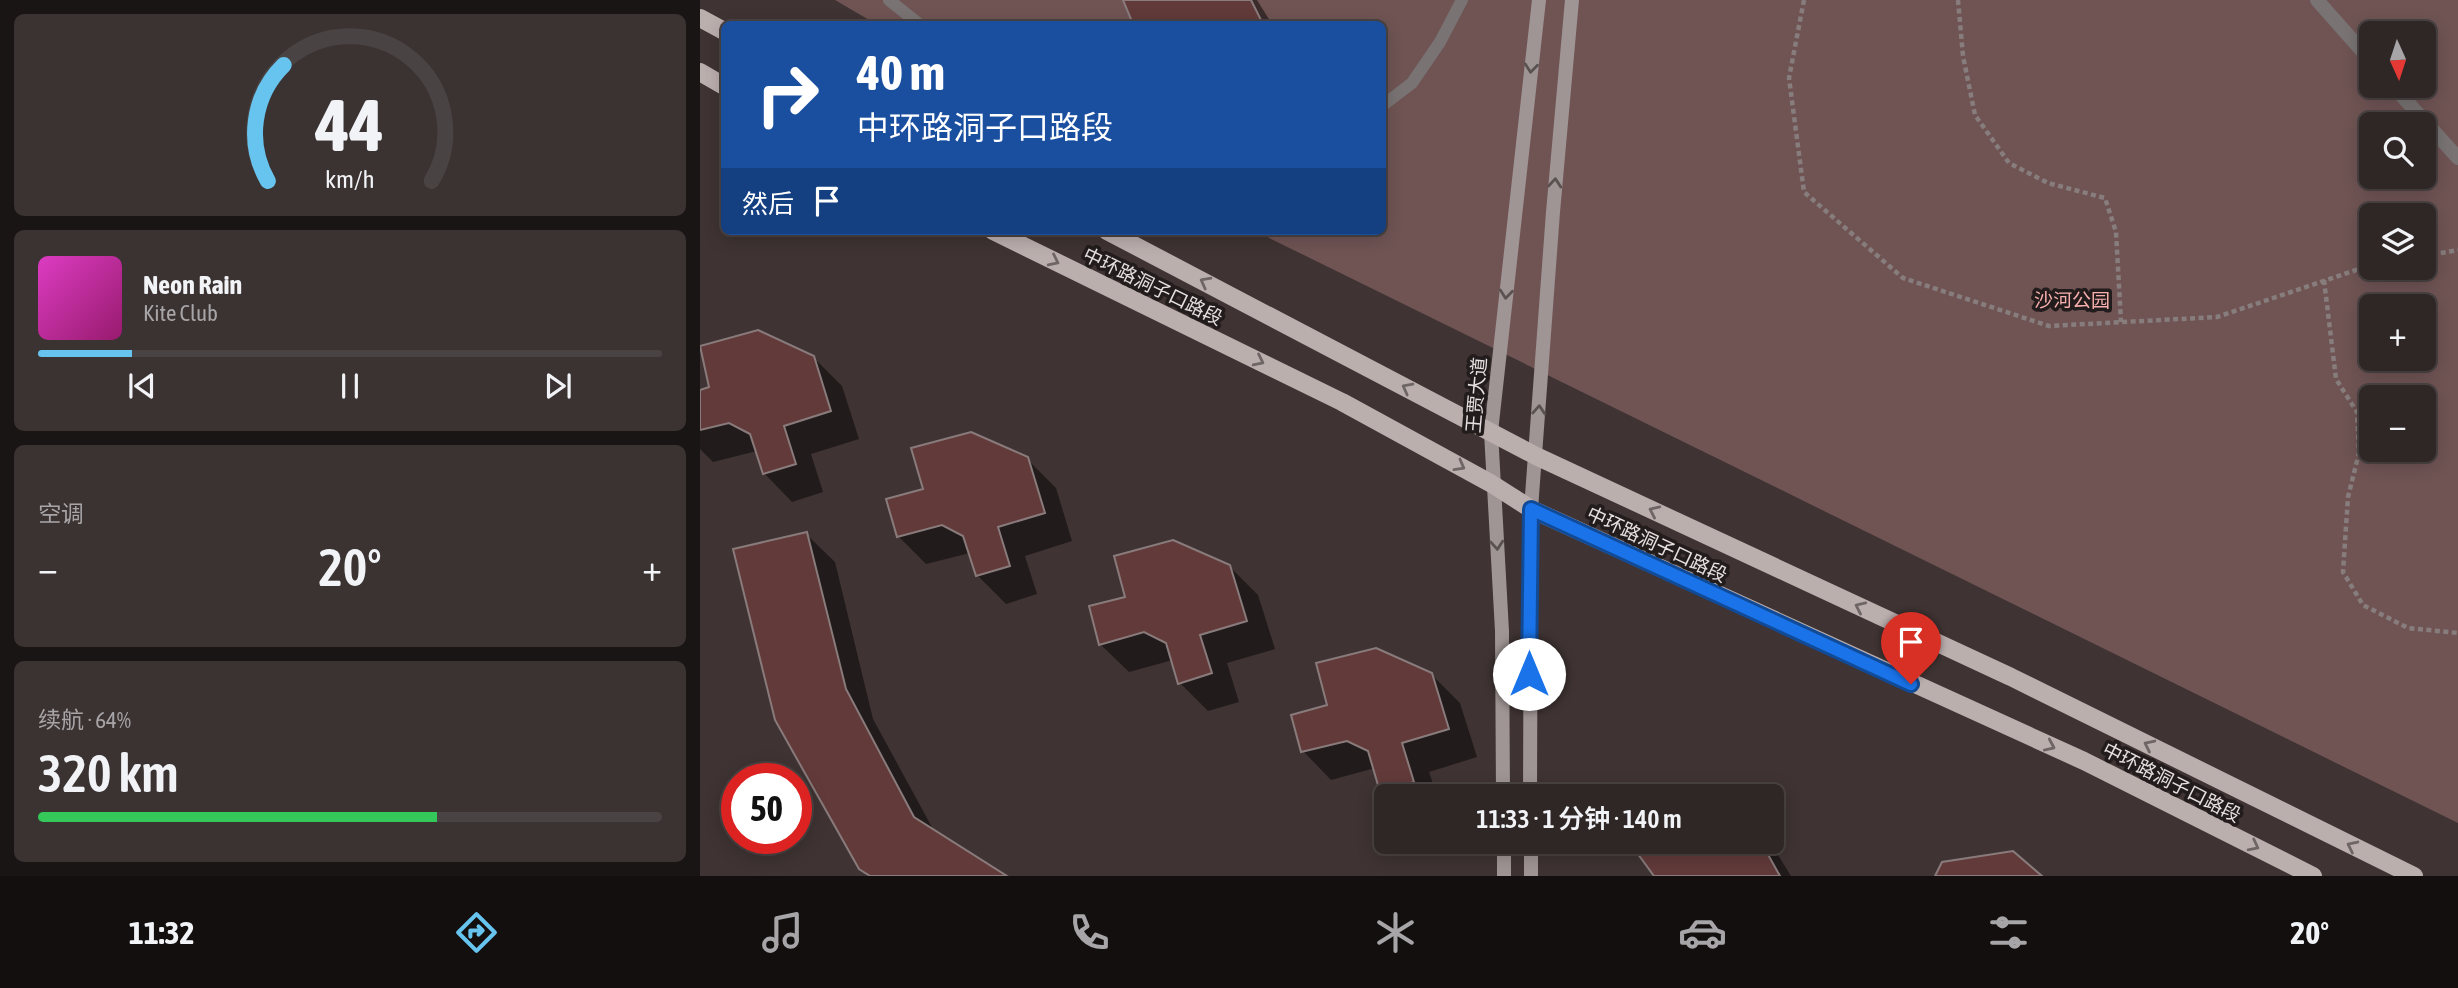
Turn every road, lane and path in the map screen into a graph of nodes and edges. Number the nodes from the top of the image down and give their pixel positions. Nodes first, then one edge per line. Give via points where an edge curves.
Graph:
1 (889, 0) edge
2 (1462, 0) edge
3 (1539, 0) edge
4 (1572, 0) edge
5 (1804, 0) edge
6 (1958, 0) edge
7 (2317, 0) edge
8 (700, 18) edge
9 (915, 21) edge
10 (721, 29) edge
11 (2359, 47) edge
12 (700, 72) edge
13 (721, 84) edge
14 (2404, 98) edge
15 (1386, 103) edge
16 (2458, 158) edge
17 (1001, 235) edge
18 (1115, 235) edge
19 (2458, 250) edge
20 (2436, 254) edge
21 (2359, 269) edge
22 (2324, 280) junction
23 (2120, 322) junction
24 (1491, 432) junction
25 (1536, 456) junction
26 (1492, 484) junction
27 (1531, 509) junction
28 (2458, 633) edge
29 (1503, 784) edge
30 (1530, 784) edge
31 (1503, 854) edge
32 (1531, 854) edge
33 (1504, 876) edge
34 (1531, 876) edge
35 (2313, 876) edge
36 (2414, 876) edge

1 - 9 lane
2 - 15 lane via 1412,83
3 -> 24 main road, 王贾大道
25 -> 4 main road
5 - 23 path via 1789,78 1804,192 1903,278 2049,326
6 - 23 path via 1975,115 2009,163 2048,183 2105,198 2116,232
7 - 11 street
8 - 10 main road
12 - 13 main road
14 - 16 street
17 -> 26 main road, 中环路洞子口路段 via 1342,402
24 -> 18 main road, 中环路洞子口路段
19 - 20 path
21 - 22 path
22 - 23 path via 2217,317
22 - 28 path via 2336,379 2357,412 2359,453 2348,497 2343,572 2363,605 2408,628
24 - 25 main road, 中环路洞子口路段
24 - 26 main road, 王贾大道
25 - 27 main road
36 -> 25 main road, 中环路洞子口路段 via 2011,677
26 - 27 main road, 中环路洞子口路段
26 -> 29 main road, 王贾大道 via 1502,631
27 - 30 main road
27 -> 35 main road, 中环路洞子口路段 via 2084,761
31 - 33 main road
32 - 34 main road

